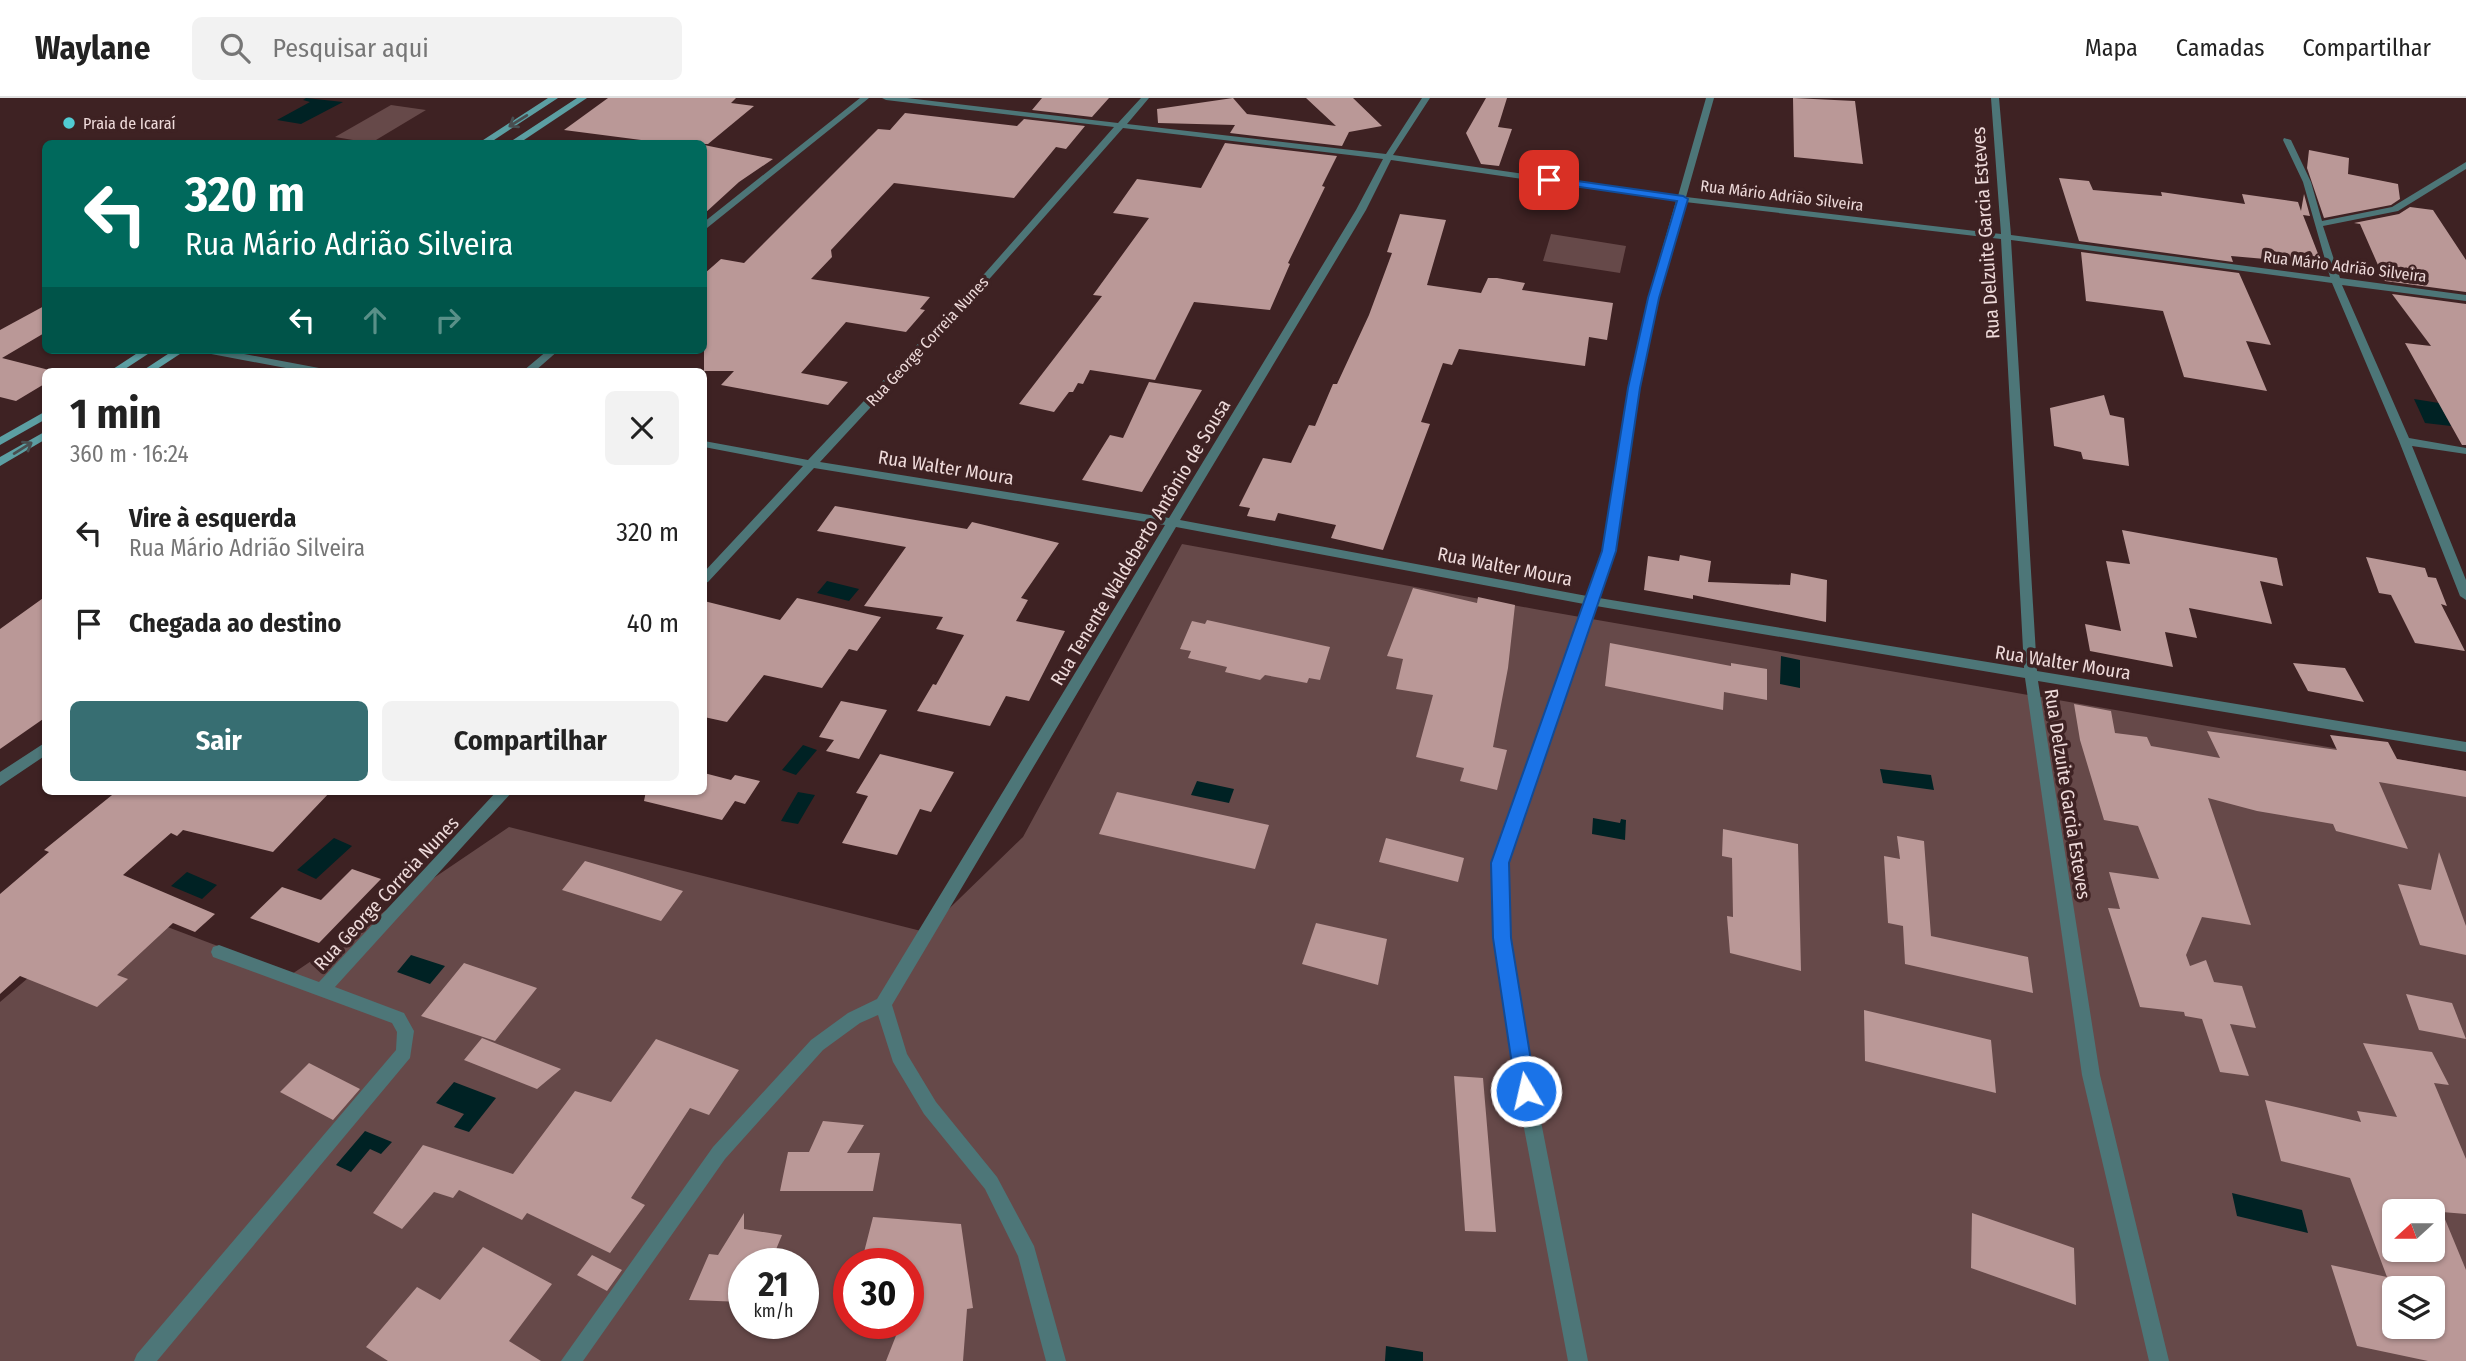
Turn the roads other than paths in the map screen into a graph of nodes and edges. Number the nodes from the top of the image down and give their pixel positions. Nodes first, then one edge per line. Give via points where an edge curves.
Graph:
1 (554, 98) edge
2 (583, 98) edge
3 (865, 98) edge
4 (886, 98) edge
5 (1145, 98) edge
6 (1426, 98) edge
7 (1710, 98) edge
8 (1994, 98) edge
9 (1120, 125) junction
10 (2287, 139) dead end
11 (487, 140) edge
12 (517, 140) edge
13 (1388, 157) junction
14 (2466, 165) edge
15 (1683, 199) junction
16 (707, 224) edge
17 (2318, 224) junction
18 (2006, 237) junction
19 (2336, 281) junction
20 (2466, 298) edge
21 (143, 354) edge
22 (175, 354) edge
23 (228, 354) edge
24 (549, 354) edge
25 (120, 368) edge
26 (152, 368) edge
27 (303, 368) edge
28 (532, 368) edge
29 (42, 416) edge
30 (42, 436) edge
31 (2405, 441) junction
32 (0, 442) edge
33 (707, 445) edge
34 (2466, 451) edge
35 (0, 462) edge
36 (810, 464) junction
37 (1174, 523) junction
38 (707, 576) edge
39 (2466, 596) edge
40 (1590, 601) junction
41 (2031, 676) junction
42 (2466, 747) edge
43 (42, 750) edge
44 (0, 780) edge
45 (502, 795) edge
46 (219, 952) dead end
47 (322, 990) junction
48 (883, 1004) junction
49 (144, 1361) edge
50 (571, 1361) edge
51 (1056, 1361) edge
52 (1578, 1361) edge
53 (2159, 1361) edge

1 -> 11 main road
2 - 12 main road
3 - 16 street
4 - 9 street, Rua Mário Adrião Silveira
5 - 9 street, Rua George Correia Nunes
6 - 13 street, Rua Tenente Waldeberto Antônio de Sousa
7 - 15 street
8 - 18 street, Rua Delzuite Garcia Esteves
9 - 13 street, Rua Mário Adrião Silveira
9 - 36 street, Rua George Correia Nunes via 989,274
10 - 17 street via 2307,182
13 - 15 street, Rua Mário Adrião Silveira
13 - 37 street, Rua Tenente Waldeberto Antônio de Sousa
14 - 17 street via 2395,209
15 - 18 street, Rua Mário Adrião Silveira
15 - 40 street via 1653,298 1634,388 1609,551
17 - 19 street
18 - 19 street, Rua Mário Adrião Silveira
18 - 41 street, Rua Delzuite Garcia Esteves
19 - 20 street, Rua Mário Adrião Silveira
19 - 31 street
21 - 25 main road
22 - 26 main road
23 - 27 street
24 - 28 street
29 - 32 main road
35 -> 30 main road
31 - 34 street
31 - 39 street
33 - 36 street, Rua Walter Moura
36 - 37 street, Rua Walter Moura
36 - 38 street, Rua George Correia Nunes
37 - 40 street, Rua Walter Moura
37 - 48 street, Rua Tenente Waldeberto Antônio de Sousa
40 - 41 street, Rua Walter Moura
40 - 52 street via 1500,863 1502,938 1512,1002
41 - 42 street, Rua Walter Moura
41 - 53 street, Rua Delzuite Garcia Esteves via 2091,1075
43 - 44 street
45 - 47 street, Rua George Correia Nunes
46 - 47 street
47 - 49 street via 398,1018 406,1031 404,1053
48 - 50 street via 817,1045 719,1153
48 - 51 street via 899,1057 930,1108 991,1183 1027,1253

